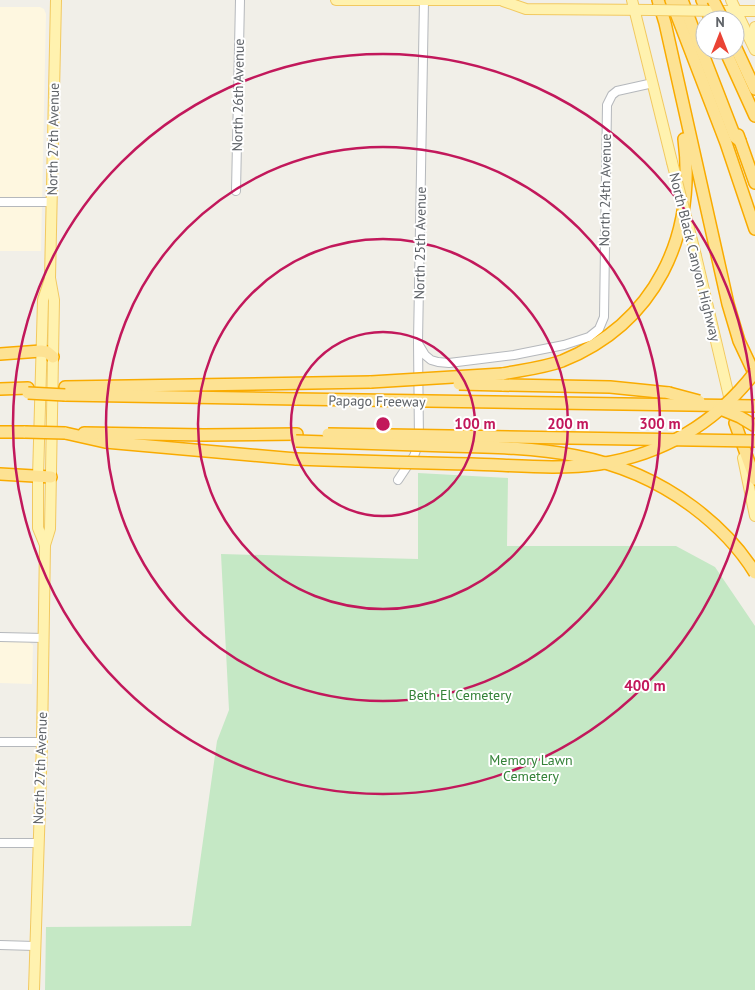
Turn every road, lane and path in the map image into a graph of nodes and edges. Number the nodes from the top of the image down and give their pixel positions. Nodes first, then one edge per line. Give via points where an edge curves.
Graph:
1 (56, 0) edge
2 (240, 0) edge
3 (336, 0) edge
4 (424, 0) edge
5 (492, 0) edge
6 (505, 0) edge
7 (671, 0) edge
8 (682, 0) edge
9 (687, 0) edge
10 (702, 0) edge
11 (633, 5) edge
12 (655, 5) edge
13 (695, 10) edge
14 (713, 10) edge
15 (695, 20) edge
16 (755, 27) edge
17 (745, 30) edge
18 (754, 49) edge
19 (710, 60) edge
20 (730, 60) edge
21 (742, 60) edge
22 (653, 82) junction
23 (755, 89) edge
24 (680, 95) junction
25 (755, 116) edge
26 (740, 140) junction
27 (755, 183) edge
28 (236, 191) dead end
29 (0, 202) edge
30 (51, 202) junction
31 (755, 230) edge
32 (50, 278) junction
33 (418, 342) junction
34 (41, 351) junction
35 (0, 354) edge
36 (53, 357) junction
37 (755, 374) edge
38 (502, 380) junction
39 (0, 389) edge
40 (28, 391) junction
41 (65, 391) junction
42 (0, 393) edge
43 (755, 406) edge
44 (735, 423) junction
45 (755, 426) edge
46 (0, 432) edge
47 (65, 433) junction
48 (296, 438) junction
49 (755, 441) edge
50 (0, 474) edge
51 (38, 477) junction
52 (51, 477) junction
53 (755, 479) edge
54 (398, 480) dead end
55 (755, 516) edge
56 (45, 545) junction
57 (755, 573) edge
58 (0, 637) edge
59 (44, 638) junction
60 (0, 742) edge
61 (42, 742) junction
62 (0, 843) edge
63 (38, 843) junction
64 (0, 945) edge
65 (35, 946) junction
66 (34, 990) edge

1 - 30 main road, North 27th Avenue
2 - 28 street, North 26th Avenue
3 - 4 main road
4 - 5 main road
4 - 33 street, North 25th Avenue
5 - 6 main road
6 - 11 main road via 526,9
7 - 31 highway via 726,143
8 - 26 highway via 734,136
9 - 15 highway
10 - 14 highway
11 - 12 main road
11 - 22 main road, North Black Canyon Highway
12 - 13 main road, bridge
12 - 24 highway via 665,23
16 - 18 main road
17 - 18 main road
19 - 26 highway
20 - 25 highway
21 - 23 highway
22 - 33 street, North 24th Avenue via 617,91 607,105 604,317 599,329 589,337 564,345 449,363 431,360
22 - 44 main road, North Black Canyon Highway, bridge
24 - 37 highway via 732,318
24 - 38 highway via 687,175 684,206 673,251 652,292 620,327 600,342 559,362
26 - 27 highway
29 - 30 street
30 - 32 main road, North 27th Avenue
32 - 34 main road, North 27th Avenue via 43,300
32 - 36 main road, North 27th Avenue via 54,300
33 - 54 street, North 25th Avenue via 419,442
34 - 35 highway
34 - 36 highway
34 - 51 main road, North 27th Avenue
36 - 52 main road, North 27th Avenue
37 - 47 highway, bridge via 708,420 682,437 629,459 598,465 296,459 105,442
38 - 41 highway, bridge via 297,382
38 - 45 highway, bridge via 669,393 703,402
39 - 40 highway
40 - 41 highway, Papago Freeway, bridge
40 - 42 highway, Papago Freeway
41 - 43 highway, Papago Freeway, bridge via 297,399
44 - 53 highway
44 - 55 main road, North Black Canyon Highway
46 - 47 highway, bridge
47 - 48 highway
48 - 49 highway, bridge
48 - 57 highway, bridge via 526,449 599,460 644,476 676,494 730,540
50 - 51 highway
51 - 52 highway
51 - 56 main road, North 27th Avenue via 38,528
52 - 56 main road, North 27th Avenue via 50,529
56 - 59 main road, North 27th Avenue
58 - 59 street
59 - 61 main road, North 27th Avenue
60 - 61 street
61 - 63 main road, North 27th Avenue
62 - 63 street
63 - 65 main road, North 27th Avenue
64 - 65 street
65 - 66 main road, North 27th Avenue

